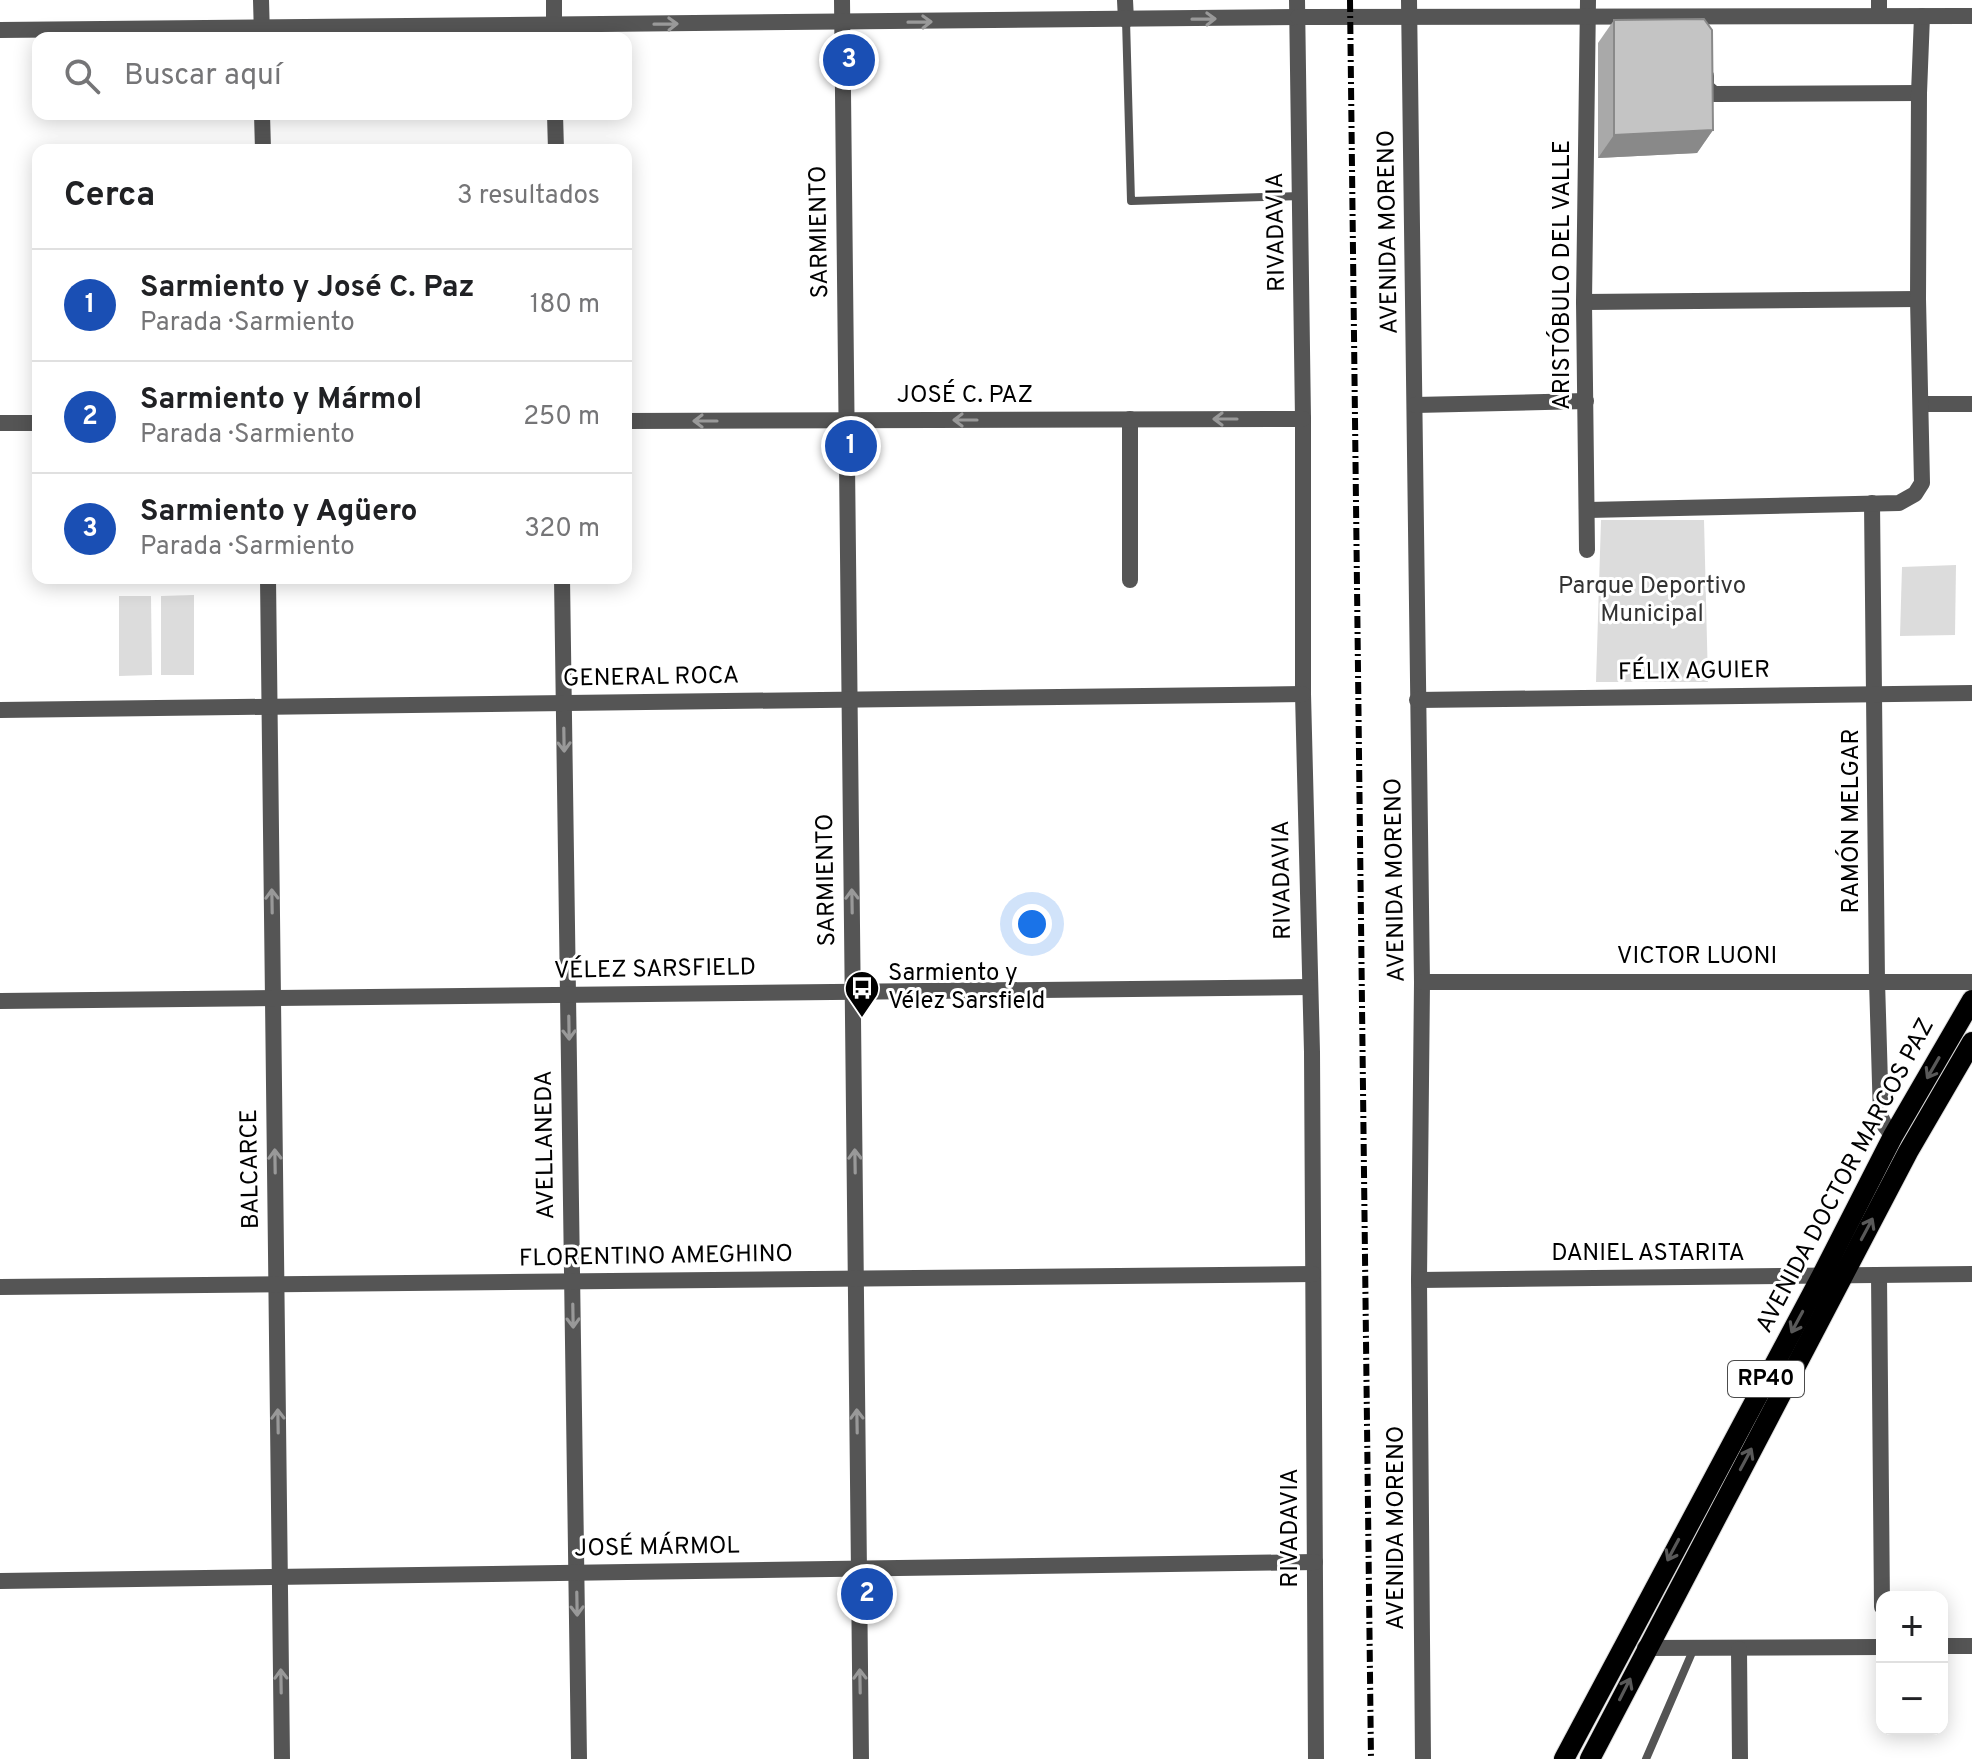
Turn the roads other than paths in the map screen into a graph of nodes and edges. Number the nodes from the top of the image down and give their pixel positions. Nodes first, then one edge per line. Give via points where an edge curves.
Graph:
1 (261, 0) edge
2 (554, 0) edge
3 (842, 0) edge
4 (1125, 0) edge
5 (1297, 0) edge
6 (1409, 0) edge
7 (1588, 8) edge
8 (1879, 8) edge
9 (1922, 16) junction
10 (1972, 16) edge
11 (1298, 17) junction
12 (1409, 19) junction
13 (1126, 20) junction
14 (842, 22) junction
15 (0, 30) edge
16 (175, 32) edge
17 (262, 32) edge
18 (554, 32) edge
19 (1707, 60) edge
20 (1919, 93) junction
21 (262, 120) edge
22 (555, 120) edge
23 (263, 144) edge
24 (556, 144) edge
25 (1300, 196) junction
26 (1918, 299) junction
27 (1584, 302) junction
28 (1586, 401) junction
29 (1922, 404) junction
30 (1972, 404) edge
31 (1415, 405) junction
32 (1130, 419) junction
33 (1303, 419) junction
34 (846, 420) junction
35 (632, 421) edge
36 (0, 423) edge
37 (32, 423) edge
38 (1872, 503) junction
39 (1588, 510) junction
40 (1587, 550) dead end
41 (1130, 580) dead end
42 (268, 584) edge
43 (562, 584) edge
44 (1876, 693) junction
45 (1972, 693) edge
46 (1303, 694) junction
47 (849, 700) junction
48 (1417, 700) junction
49 (564, 703) junction
50 (269, 706) junction
51 (0, 710) edge
52 (1877, 981) junction
53 (1422, 982) junction
54 (1972, 982) edge
55 (1310, 987) junction
56 (853, 992) junction
57 (568, 995) junction
58 (273, 998) junction
59 (1972, 1000) edge
60 (0, 1001) edge
61 (1972, 1042) edge
62 (1893, 1136) junction
63 (1313, 1274) junction
64 (1972, 1274) edge
65 (1879, 1275) junction
66 (1821, 1277) junction
67 (1842, 1277) junction
68 (856, 1279) junction
69 (1419, 1280) junction
70 (572, 1282) junction
71 (276, 1285) junction
72 (0, 1287) edge
73 (1315, 1562) junction
74 (859, 1569) junction
75 (576, 1573) junction
76 (279, 1577) junction
77 (0, 1581) edge
78 (1882, 1591) edge
79 (1948, 1646) edge
80 (1972, 1646) edge
81 (1876, 1647) edge
82 (1645, 1648) junction
83 (1694, 1648) junction
84 (1739, 1649) junction
85 (282, 1759) edge
86 (579, 1759) edge
87 (861, 1759) edge
88 (1316, 1759) edge
89 (1423, 1759) edge
90 (1564, 1759) edge
91 (1590, 1759) edge
92 (1646, 1759) edge
93 (1740, 1759) edge

1 - 17 street
2 - 18 street
3 - 14 street, SARMIENTO
4 - 13 street
5 - 11 street, RIVADAVIA
6 - 12 street, AVENIDA MORENO
7 - 8 street via 1708,25
7 - 12 street
7 - 27 street, ARISTÓBULO DEL VALLE
8 - 9 street
9 - 10 street
9 - 20 street
11 - 12 street
13 -> 11 street
11 - 25 street, RIVADAVIA
12 - 31 street, AVENIDA MORENO
14 -> 13 street
13 - 25 lane via 1131,201
18 -> 14 street
14 - 34 street, SARMIENTO
15 - 16 street
19 - 20 street via 1706,87 1714,94
20 - 26 street
21 - 23 street
22 - 24 street
25 - 33 street, RIVADAVIA
26 - 27 street
26 - 29 street
27 - 28 street, ARISTÓBULO DEL VALLE
28 - 31 street
28 - 39 street, ARISTÓBULO DEL VALLE
29 - 30 street
29 - 38 street via 1922,483 1899,503
31 - 48 street, AVENIDA MORENO
33 -> 32 street, JOSÉ C. PAZ
32 -> 34 street, JOSÉ C. PAZ
32 - 41 street
33 - 46 street, RIVADAVIA
34 -> 35 street, JOSÉ C. PAZ
34 - 47 street, SARMIENTO
36 - 37 street
38 - 39 street
38 - 44 street, RAMÓN MELGAR
39 - 40 street, ARISTÓBULO DEL VALLE
42 - 50 street, BALCARCE
43 - 49 street, AVELLANEDA
44 - 45 street, FÉLIX AGUIER
44 - 48 street, FÉLIX AGUIER
44 - 52 street, RAMÓN MELGAR
46 - 47 street, GENERAL ROCA
46 - 55 street, RIVADAVIA
47 - 49 street, GENERAL ROCA
56 -> 47 street, SARMIENTO
48 - 53 street, AVENIDA MORENO
49 - 50 street, GENERAL ROCA
49 -> 57 street, AVELLANEDA
50 - 51 street, GENERAL ROCA
58 -> 50 street, BALCARCE
52 - 53 street, VICTOR LUONI
52 - 54 street, VICTOR LUONI
52 - 62 street, RAMÓN MELGAR via 1881,1117
53 - 69 street, AVENIDA MORENO
55 - 56 street, VÉLEZ SARSFIELD
55 - 63 street, RIVADAVIA
56 - 57 street, VÉLEZ SARSFIELD
68 -> 56 street, SARMIENTO
57 - 58 street, VÉLEZ SARSFIELD
57 -> 70 street, AVELLANEDA
58 - 60 street, VÉLEZ SARSFIELD
71 -> 58 street, BALCARCE
59 -> 62 main road, AVENIDA DOCTOR MARCOS PAZ / RP40
67 -> 61 main road, AVENIDA DOCTOR MARCOS PAZ / RP40
62 - 66 main road, AVENIDA DOCTOR MARCOS PAZ / RP40
63 - 68 street, FLORENTINO AMEGHINO
63 - 73 street, RIVADAVIA
64 - 65 street, DANIEL ASTARITA
65 - 67 street, DANIEL ASTARITA
65 - 78 street
66 - 67 street, DANIEL ASTARITA
66 - 69 street, DANIEL ASTARITA
66 -> 90 main road, AVENIDA DOCTOR MARCOS PAZ / RP40
82 -> 67 main road, AVENIDA DOCTOR MARCOS PAZ / RP40
68 - 70 street, FLORENTINO AMEGHINO
74 -> 68 street, SARMIENTO
69 - 89 street, AVENIDA MORENO
70 - 71 street, FLORENTINO AMEGHINO
70 -> 75 street, AVELLANEDA
71 - 72 street, FLORENTINO AMEGHINO
76 -> 71 street, BALCARCE
73 - 74 street, JOSÉ MÁRMOL
73 - 88 street, RIVADAVIA
74 - 75 street, JOSÉ MÁRMOL
87 -> 74 street, SARMIENTO
75 - 76 street, JOSÉ MÁRMOL
75 -> 86 street, AVELLANEDA
76 - 77 street, JOSÉ MÁRMOL
85 -> 76 street, BALCARCE
79 - 80 street
81 - 84 street
82 - 83 street
91 -> 82 main road, AVENIDA DOCTOR MARCOS PAZ / RP40
83 - 84 street
83 - 92 lane
84 - 93 street

